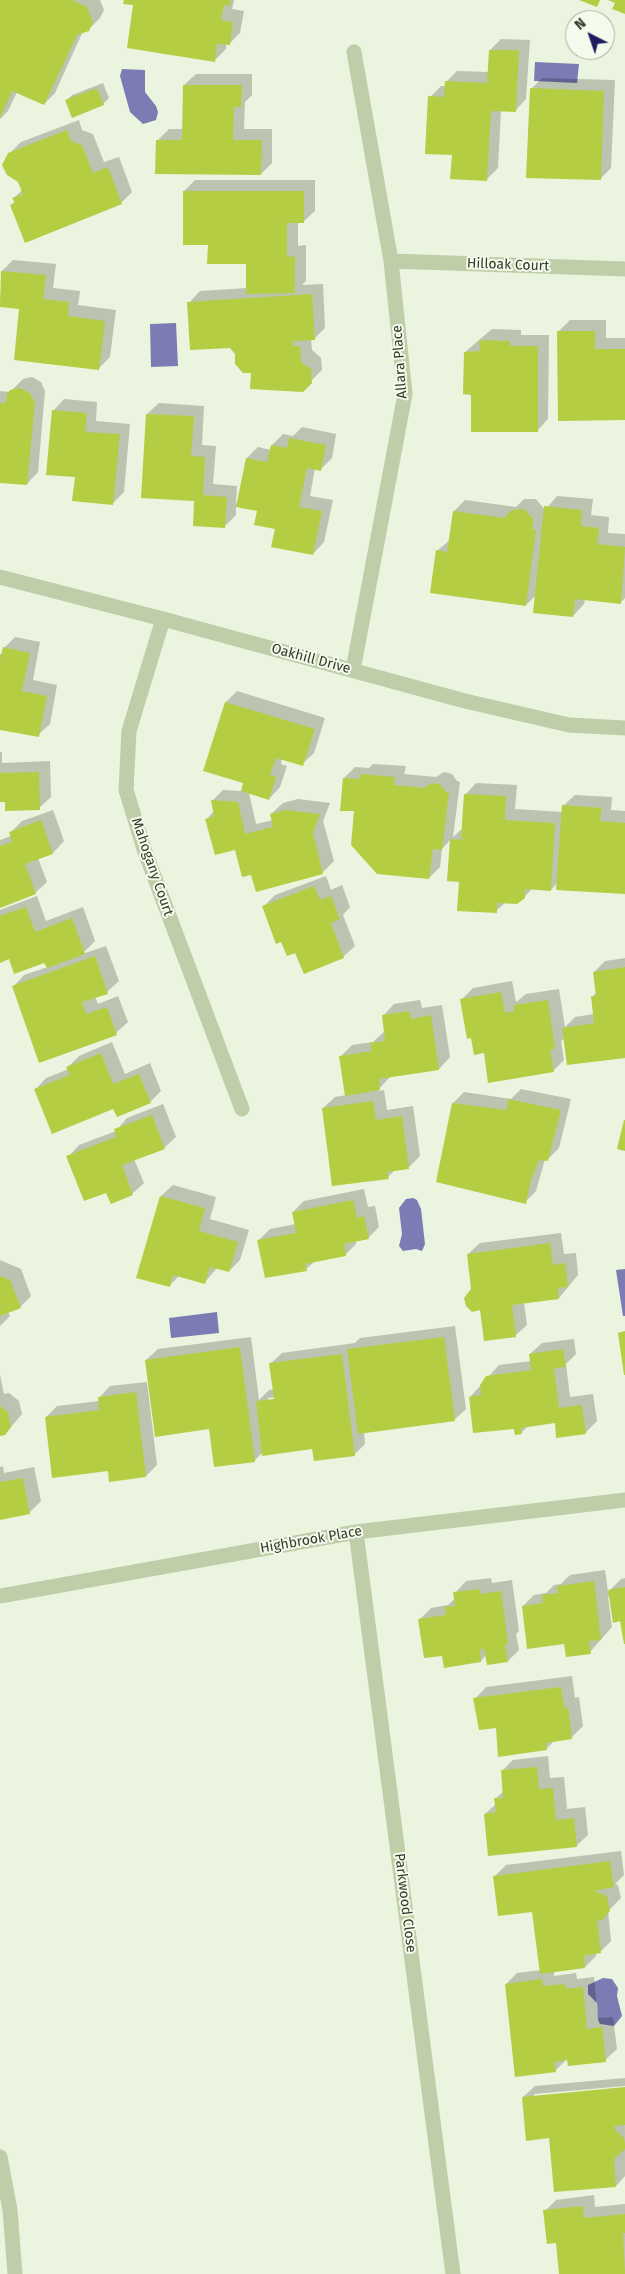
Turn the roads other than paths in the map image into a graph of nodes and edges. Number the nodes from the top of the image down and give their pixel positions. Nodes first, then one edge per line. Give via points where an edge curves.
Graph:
1 (354, 52) dead end
2 (391, 261) junction
3 (625, 268) edge
4 (0, 577) edge
5 (163, 619) junction
6 (353, 670) junction
7 (625, 728) edge
8 (242, 1109) dead end
9 (625, 1500) edge
10 (356, 1532) junction
11 (0, 1596) edge
12 (0, 2157) edge
13 (15, 2274) edge
14 (453, 2274) edge

1 - 2 street, Allara Place
2 - 3 street, Hilloak Court
2 - 6 street, Allara Place via 405,394
4 - 5 street, Oakhill Drive
5 - 6 street, Oakhill Drive
5 - 8 street, Mahogany Court via 129,731 126,790 144,852
6 - 7 street, Oakhill Drive via 569,725
9 - 10 street, Highbrook Place
10 - 11 street, Highbrook Place
10 - 14 street, Parkwood Close
12 - 13 street via 10,2210

